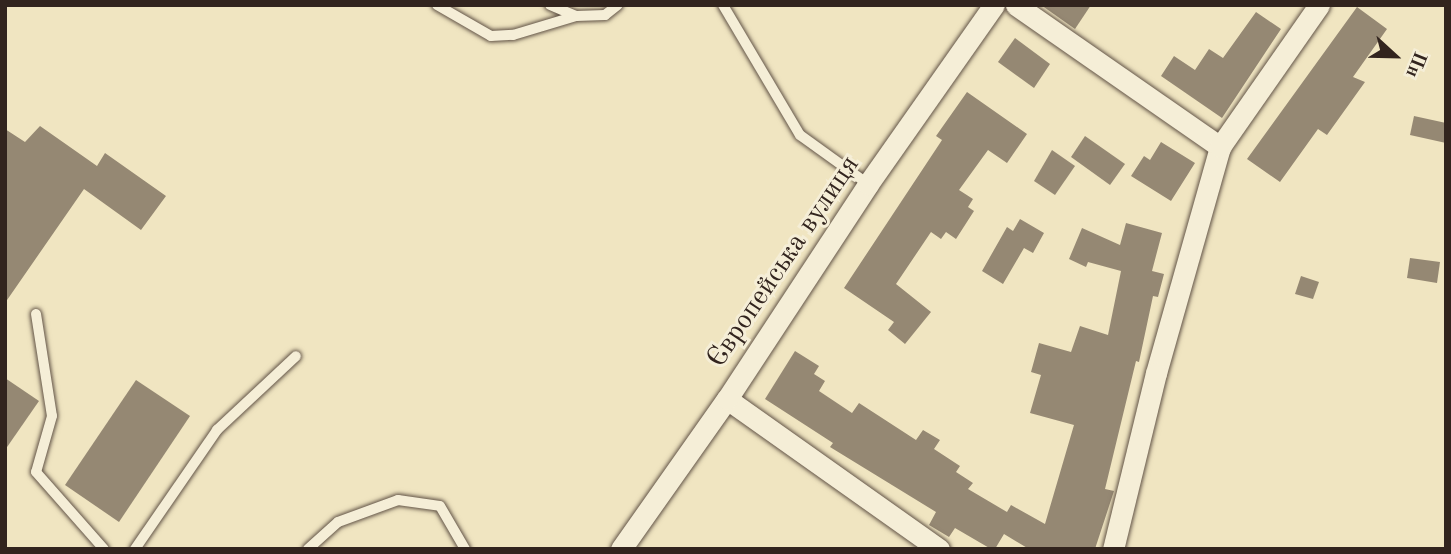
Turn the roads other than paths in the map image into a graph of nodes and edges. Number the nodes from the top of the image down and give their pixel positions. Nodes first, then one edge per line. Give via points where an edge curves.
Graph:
1 (437, 5) edge
2 (550, 5) edge
3 (618, 5) edge
4 (994, 5) edge
5 (1016, 5) edge
6 (1319, 5) edge
7 (726, 7) edge
8 (576, 16) junction
9 (1220, 147) junction
10 (868, 184) junction
11 (36, 314) dead end
12 (296, 356) dead end
13 (727, 399) junction
14 (104, 549) edge
15 (135, 549) edge
16 (308, 549) edge
17 (465, 549) edge
18 (621, 549) edge
19 (939, 549) edge
20 (1113, 549) edge

1 - 8 lane via 491,36 513,35
2 - 8 lane
3 - 8 lane via 605,15
4 - 10 street, Європейська вулиця
5 - 9 street
6 - 9 street
7 - 10 lane via 800,135
9 - 20 street via 1156,373
10 - 13 street, Європейська вулиця
11 - 14 lane via 52,416 36,472
12 - 15 lane via 217,430
13 - 18 street, Європейська вулиця
13 - 19 street
16 - 17 lane via 338,522 398,500 440,506

